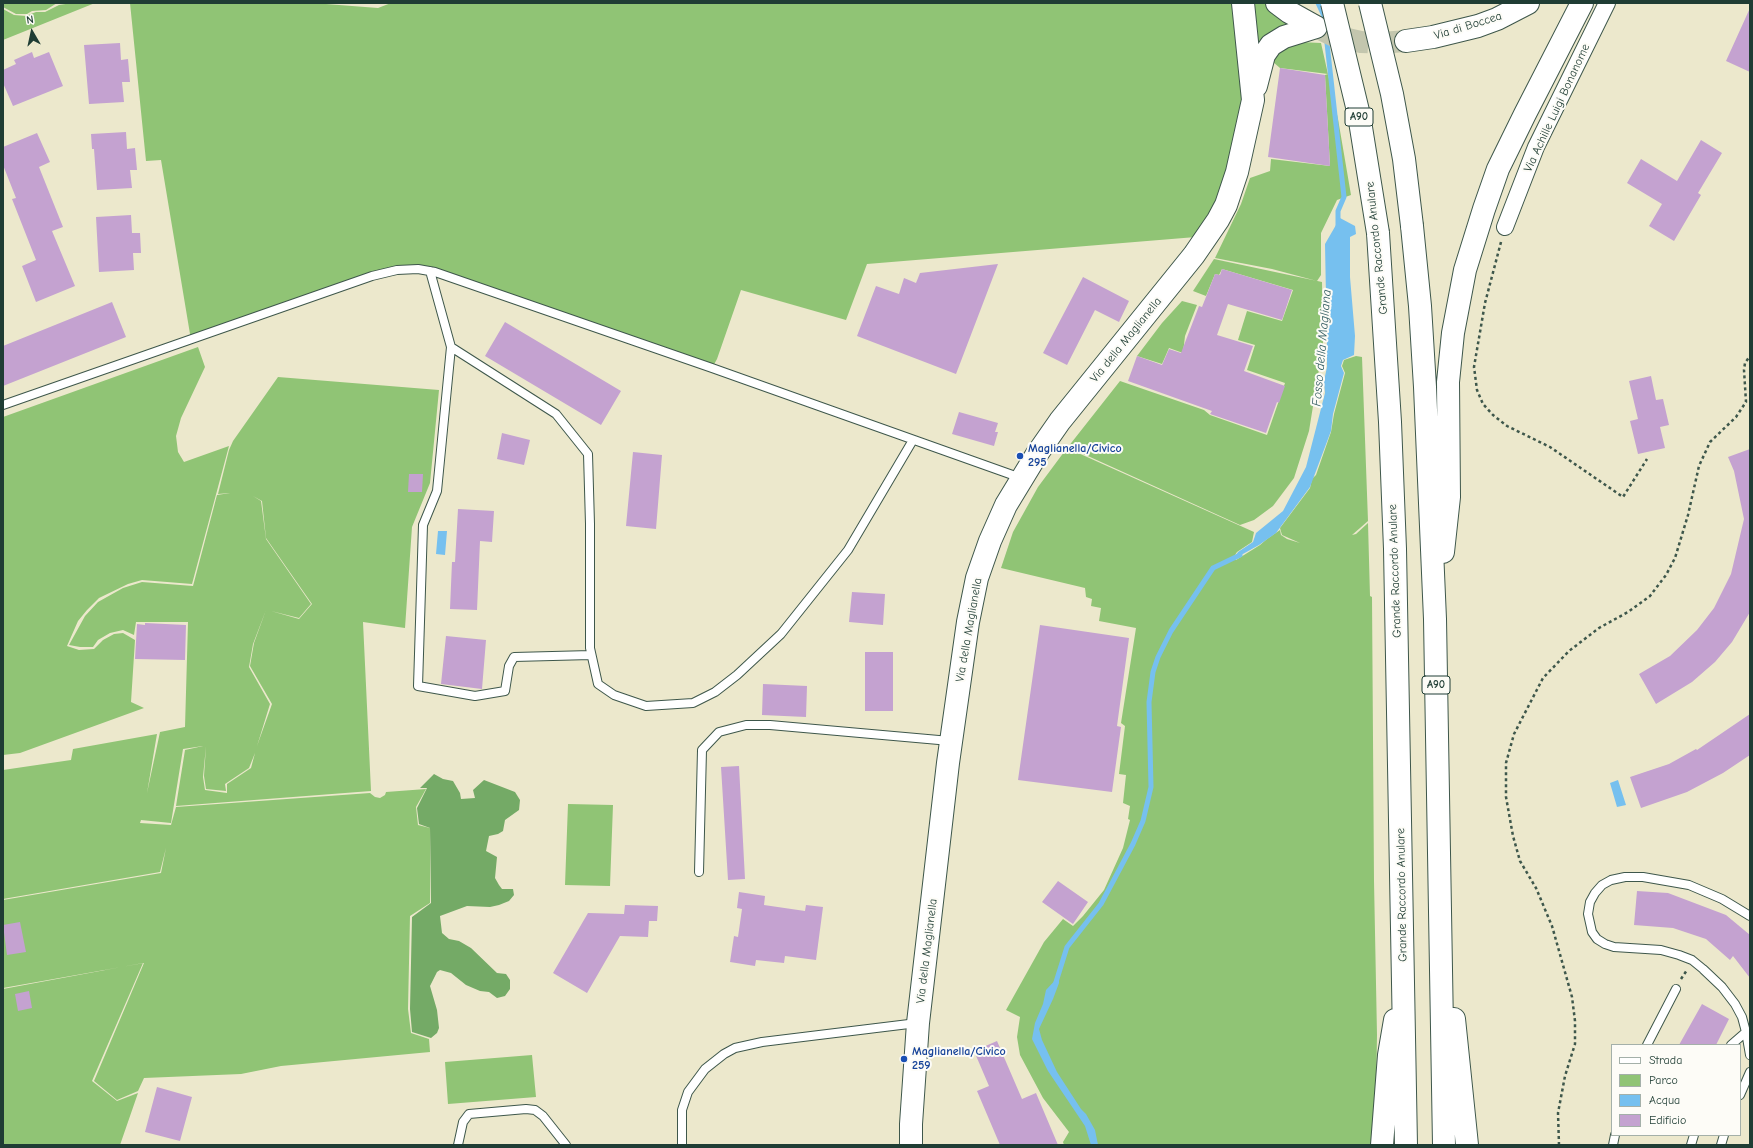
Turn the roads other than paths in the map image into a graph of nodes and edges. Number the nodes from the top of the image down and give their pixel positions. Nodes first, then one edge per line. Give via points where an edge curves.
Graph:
1 (1243, 3) edge
2 (1277, 3) edge
3 (1332, 3) edge
4 (1370, 3) edge
5 (1528, 3) edge
6 (1582, 3) edge
7 (1607, 3) edge
8 (1406, 41) tunnel mouth
9 (1253, 100) junction
10 (1505, 227) road end
11 (430, 271) junction
12 (451, 347) junction
13 (3, 405) edge
14 (913, 440) junction
15 (1021, 478) junction
16 (1435, 619) junction
17 (591, 656) junction
18 (951, 742) junction
19 (699, 872) dead end
20 (1750, 916) edge
21 (1441, 965) junction
22 (1676, 989) road end
23 (1404, 991) junction
24 (918, 1023) junction
25 (1746, 1032) junction
26 (1648, 1044) edge
27 (1732, 1044) edge
28 (1750, 1055) edge
29 (1750, 1072) edge
30 (1741, 1093) edge
31 (458, 1145) edge
32 (566, 1145) edge
33 (682, 1145) edge
34 (911, 1145) edge
35 (1382, 1145) edge
36 (1406, 1145) edge
37 (1444, 1145) edge
38 (1467, 1145) edge

1 - 9 main road, Via della Maglianella
2 - 9 main road via 1316,28 1284,37 1271,45 1264,55
3 - 23 main road, Grande Raccordo Anulare / A90, bridge via 1359,115 1378,233 1390,414 1395,548
4 - 16 main road, A90, bridge via 1392,94 1404,159 1412,226 1425,380
5 - 8 main road, Via di Boccea via 1478,26
6 - 16 main road via 1498,169 1465,270 1453,333 1448,382 1450,498
7 - 10 street, Via Achille Luigi Bonanome via 1536,147
9 - 15 main road, Via della Maglianella via 1233,188 1218,220 1162,296 1060,421
11 - 12 lane
11 - 13 lane via 397,270 372,276
11 - 14 lane
12 - 17 lane via 556,414 588,454
12 - 17 lane via 437,491 423,525 418,686 475,696 505,691 509,666 514,657
14 - 15 lane
14 - 17 lane via 844,556 781,634 715,692 693,703 646,706 614,695 598,684
15 - 18 main road, Via della Maglianella via 1006,504 977,578
16 - 21 main road, A90
18 - 19 lane via 770,725 746,725 719,732 702,750
18 - 24 main road, Via della Maglianella
20 - 25 lane via 1706,891 1668,881 1625,877 1602,885 1590,902 1588,914 1589,923 1597,939 1614,947 1661,950 1692,960 1722,987 1735,1004
21 - 37 main road, A90
21 - 38 main road via 1455,1022
22 - 26 lane
23 - 35 main road via 1391,1038
23 - 36 main road, Grande Raccordo Anulare / A90
24 - 33 lane via 762,1042 735,1048 705,1069 688,1092 682,1110
24 - 34 main road, Via della Maglianella
25 - 27 lane
25 - 28 lane
29 - 30 lane
31 - 32 lane via 464,1120 470,1114 526,1109 535,1110 544,1116

